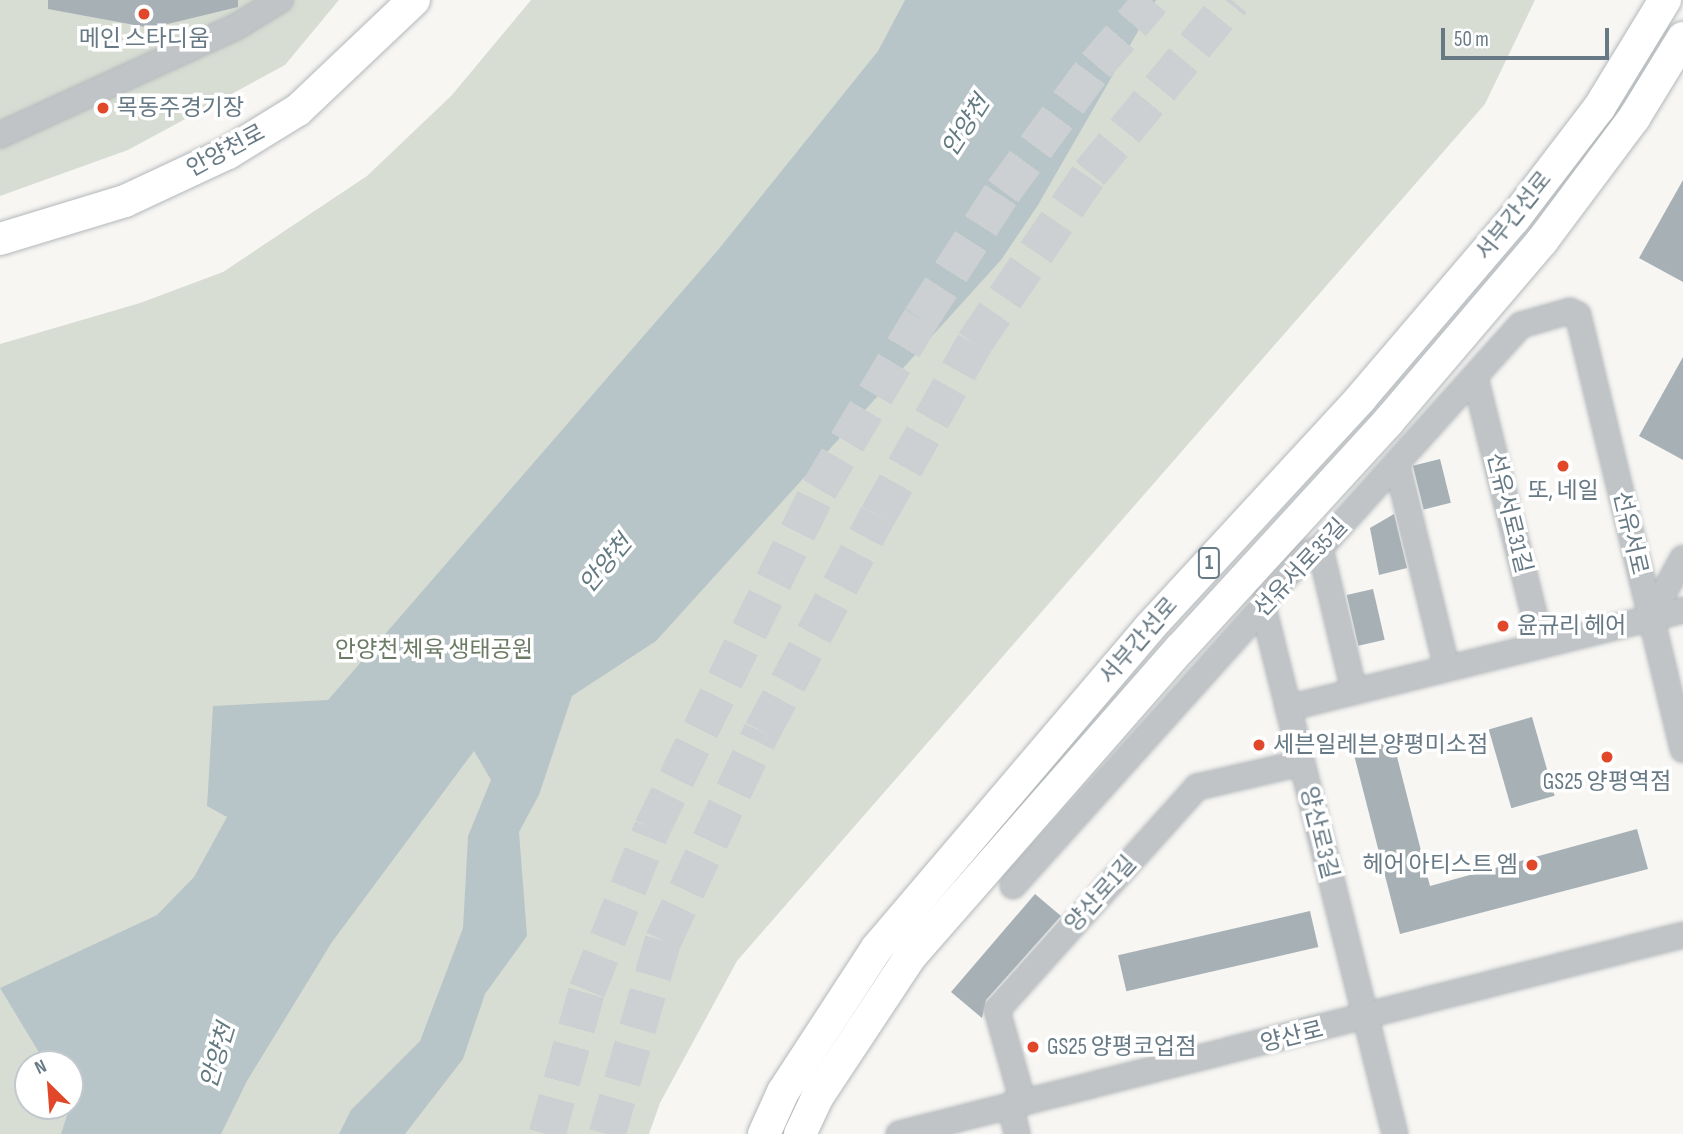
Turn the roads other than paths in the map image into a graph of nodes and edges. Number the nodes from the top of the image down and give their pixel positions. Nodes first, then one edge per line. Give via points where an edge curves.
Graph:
1 (280, 0) edge
2 (414, 0) edge
3 (1665, 0) edge
4 (1683, 38) edge
5 (0, 135) edge
6 (0, 239) edge
7 (1578, 315) joint
8 (1476, 380) junction
9 (1397, 466) junction
10 (1320, 548) junction
11 (1683, 558) edge
12 (1263, 607) junction
13 (1683, 610) edge
14 (1650, 618) junction
15 (1542, 645) junction
16 (1447, 668) junction
17 (1354, 691) junction
18 (1287, 708) junction
19 (1683, 750) edge
20 (1301, 763) junction
21 (1013, 886) dead end
22 (1683, 935) edge
23 (1365, 1018) junction
24 (1016, 1103) junction
25 (764, 1134) edge
26 (800, 1134) edge
27 (899, 1134) edge
28 (1017, 1134) edge
29 (1395, 1134) edge

1 - 5 street via 236,27
2 - 6 main road, 안양천로 via 298,110 228,153 125,201
3 - 25 main road, 서부간선로 / 1 via 1599,108 1514,219 1362,398 1150,627 877,948 783,1092
4 - 26 main road, 서부간선로 / 1 via 1634,118 1542,241 1388,422 1171,659 910,957 818,1096
7 - 8 street, 선유서로35길 via 1570,311 1521,325
7 - 14 street, 선유서로
8 - 9 street, 선유서로35길
8 - 15 street, 선유서로31길
9 - 10 street, 선유서로35길
9 - 16 street
10 - 12 street, 선유서로35길 via 1307,554
10 - 17 street
11 - 14 street
12 - 18 street, 양산로3길
12 - 21 street, 선유서로35길
13 - 14 street
14 - 15 street
14 - 19 street, 선유서로
15 - 16 street
16 - 17 street
17 - 18 street
18 - 20 street, 양산로3길
20 - 23 street, 양산로3길
20 - 24 street, 양산로1길 via 1197,787 997,1010
22 - 23 street, 양산로
23 - 24 street, 양산로
23 - 29 street, 양산로3길
24 - 27 street, 양산로
24 - 28 street

